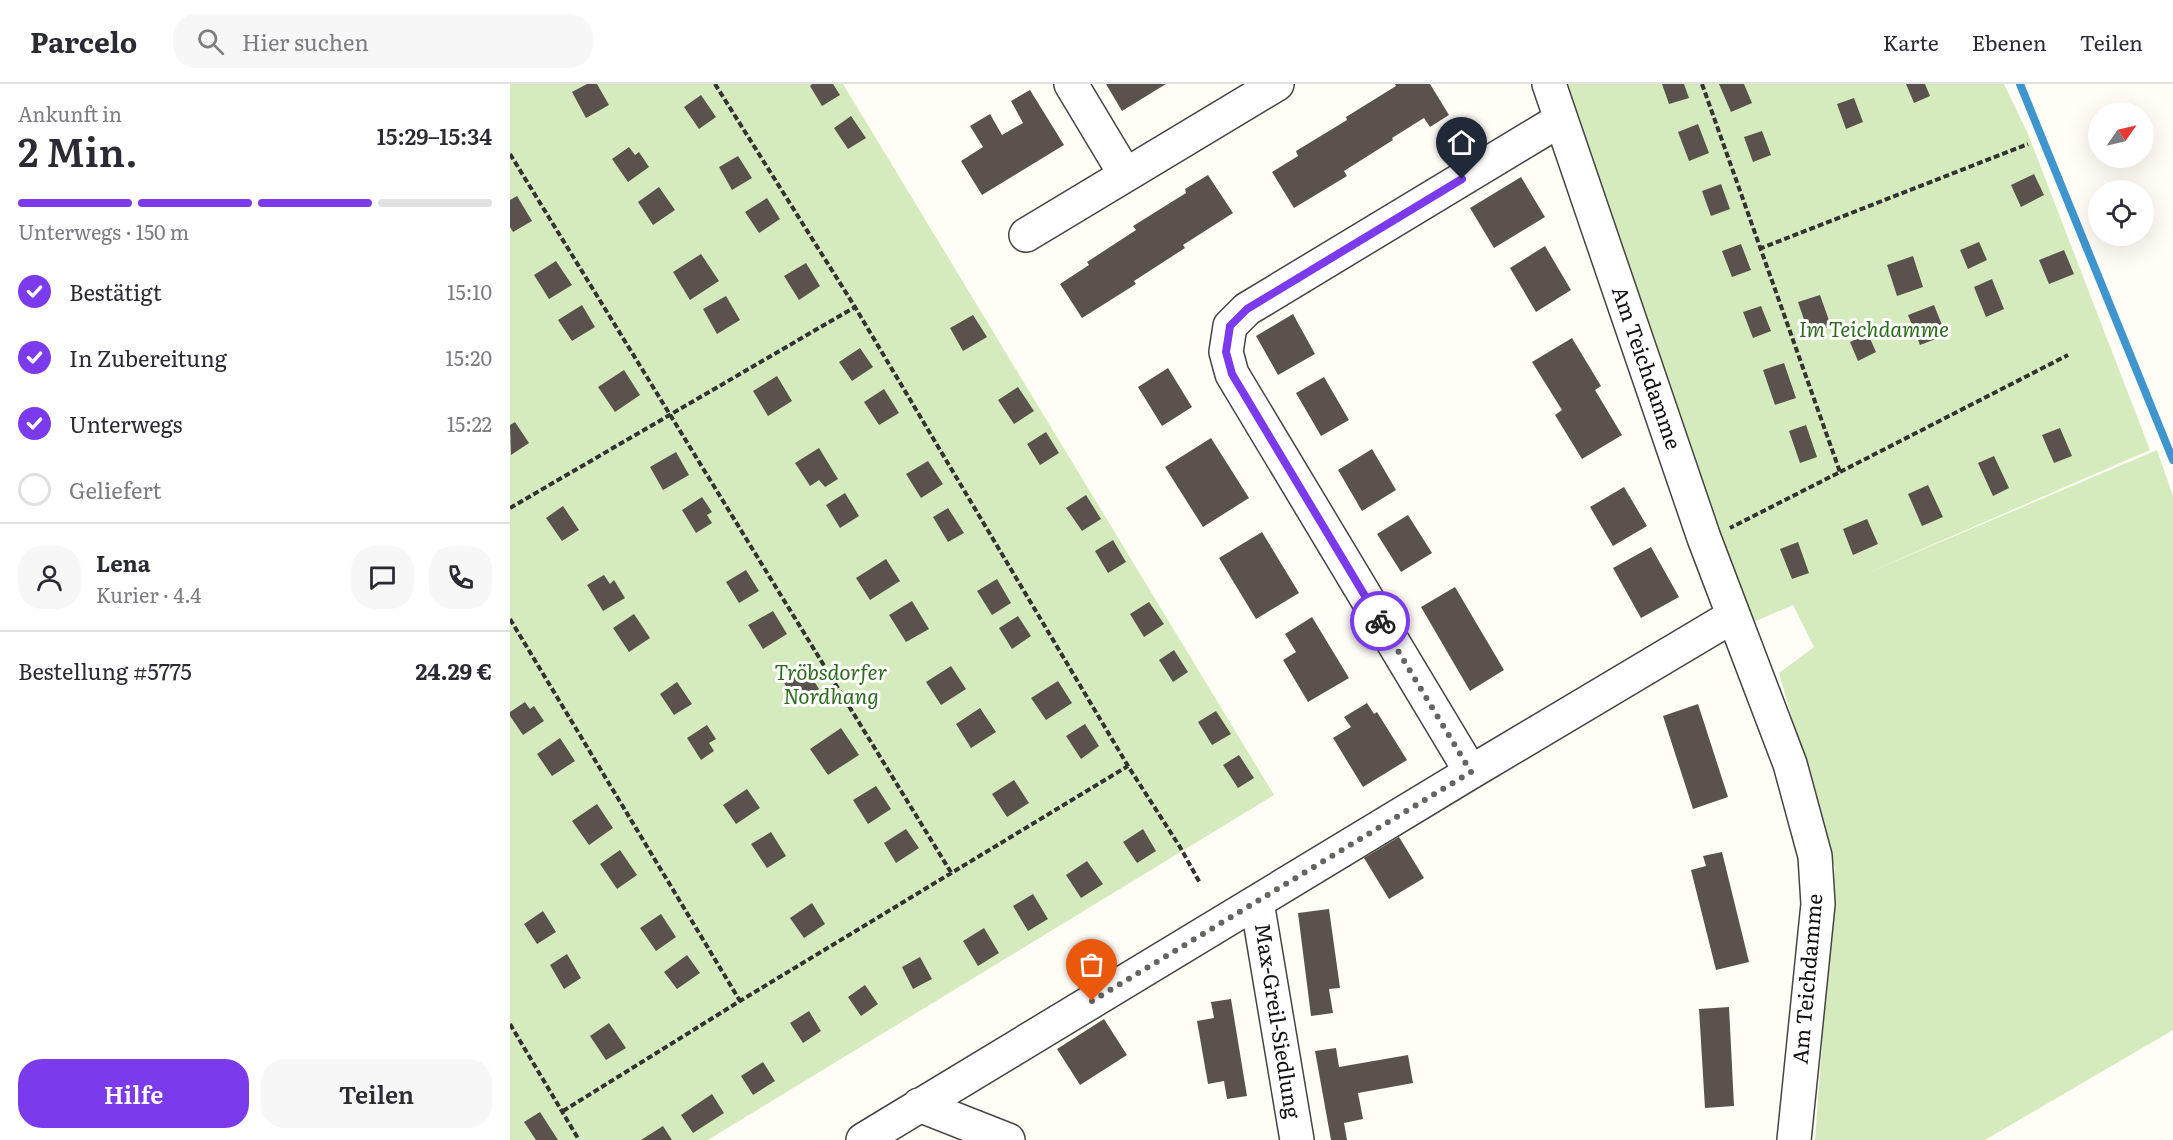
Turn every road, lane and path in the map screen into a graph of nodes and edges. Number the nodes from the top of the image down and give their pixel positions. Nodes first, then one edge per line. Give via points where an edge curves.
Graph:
1 (716, 84) edge
2 (1071, 84) edge
3 (1277, 84) edge
4 (1549, 84) edge
5 (1702, 84) edge
6 (1560, 120) junction
7 (2028, 144) dead end
8 (510, 154) edge
9 (1125, 174) junction
10 (1026, 235) dead end
11 (1760, 249) junction
12 (855, 307) junction
13 (2068, 355) dead end
14 (671, 413) junction
15 (1840, 472) junction
16 (510, 508) edge
17 (1732, 528) dead end
18 (1733, 616) junction
19 (510, 619) edge
20 (1128, 766) junction
21 (1471, 772) junction
22 (952, 874) junction
23 (1200, 884) dead end
24 (1257, 902) junction
25 (740, 1001) junction
26 (510, 1024) edge
27 (919, 1105) junction
28 (563, 1112) junction
29 (579, 1140) edge
30 (863, 1140) edge
31 (1008, 1140) edge
32 (1297, 1140) edge
33 (1794, 1140) edge

1 - 12 path
2 - 9 street
3 - 9 street
4 - 6 street, Am Teichdamme
5 - 11 path
6 - 18 street, Am Teichdamme
6 - 21 street via 1247,309 1230,326 1226,352 1232,374
7 - 11 path
8 - 14 path
9 - 10 street
11 - 15 path
12 - 14 path
12 - 20 path
13 - 15 path
14 - 16 path
14 - 22 path
15 - 17 path
18 - 21 street
18 - 33 street, Am Teichdamme via 1790,764 1815,856 1818,904
19 - 25 path
20 - 22 path
20 - 23 path
21 - 24 street
22 - 25 path
24 - 27 street, Max-Greil-Siedlung
24 - 32 street, Max-Greil-Siedlung
25 - 28 path
26 - 28 path
27 - 30 street, Max-Greil-Siedlung
27 - 31 street
28 - 29 path

